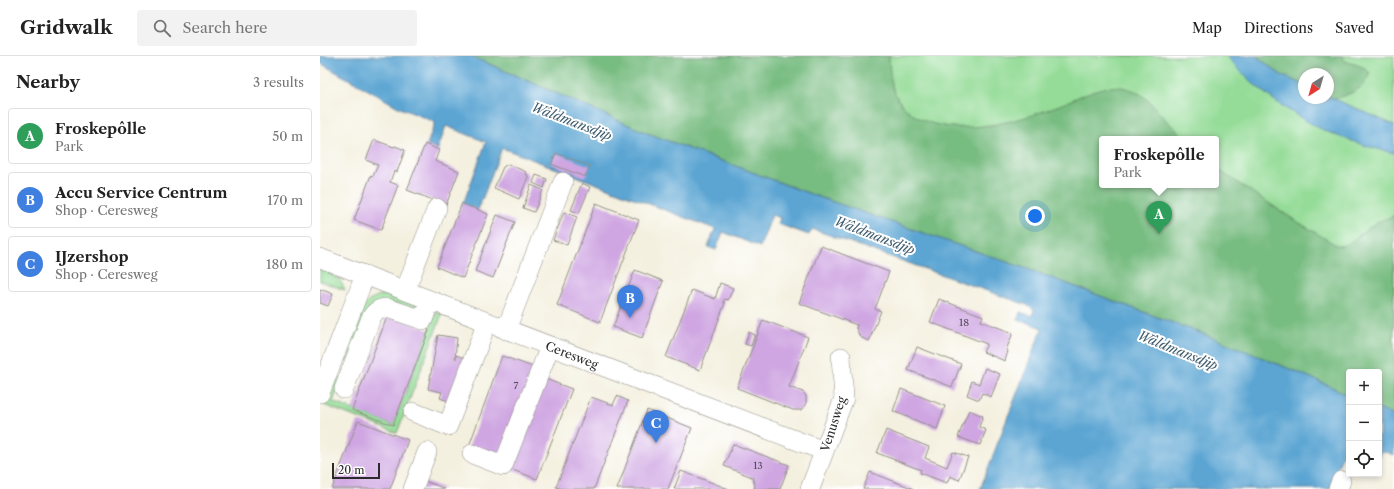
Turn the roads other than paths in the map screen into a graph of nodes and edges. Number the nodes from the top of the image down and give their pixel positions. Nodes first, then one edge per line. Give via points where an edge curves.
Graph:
1 (564, 182) dead end
2 (437, 208) dead end
3 (320, 258) edge
4 (365, 275) junction
5 (405, 291) junction
6 (430, 301) junction
7 (487, 322) junction
8 (506, 330) junction
9 (550, 346) junction
10 (841, 357) dead end
11 (330, 365) junction
12 (320, 393) edge
13 (413, 412) dead end
14 (427, 452) dead end
15 (824, 452) junction
16 (472, 454) dead end
17 (413, 489) edge
18 (810, 489) edge

1 - 8 street
2 - 5 street
3 - 4 street, Ceresweg
4 - 5 street, Ceresweg
4 - 11 street
5 - 6 street, Ceresweg
6 - 7 street, Ceresweg
6 - 11 street via 423,320 387,308 375,312 347,381
7 - 8 street, Ceresweg
7 - 13 street via 448,426
8 - 9 street, Ceresweg
9 - 15 street, Ceresweg
9 - 16 street via 503,466
10 - 15 street, Venusweg via 844,398
11 - 12 street
14 - 17 street
15 - 18 street, Venusweg

